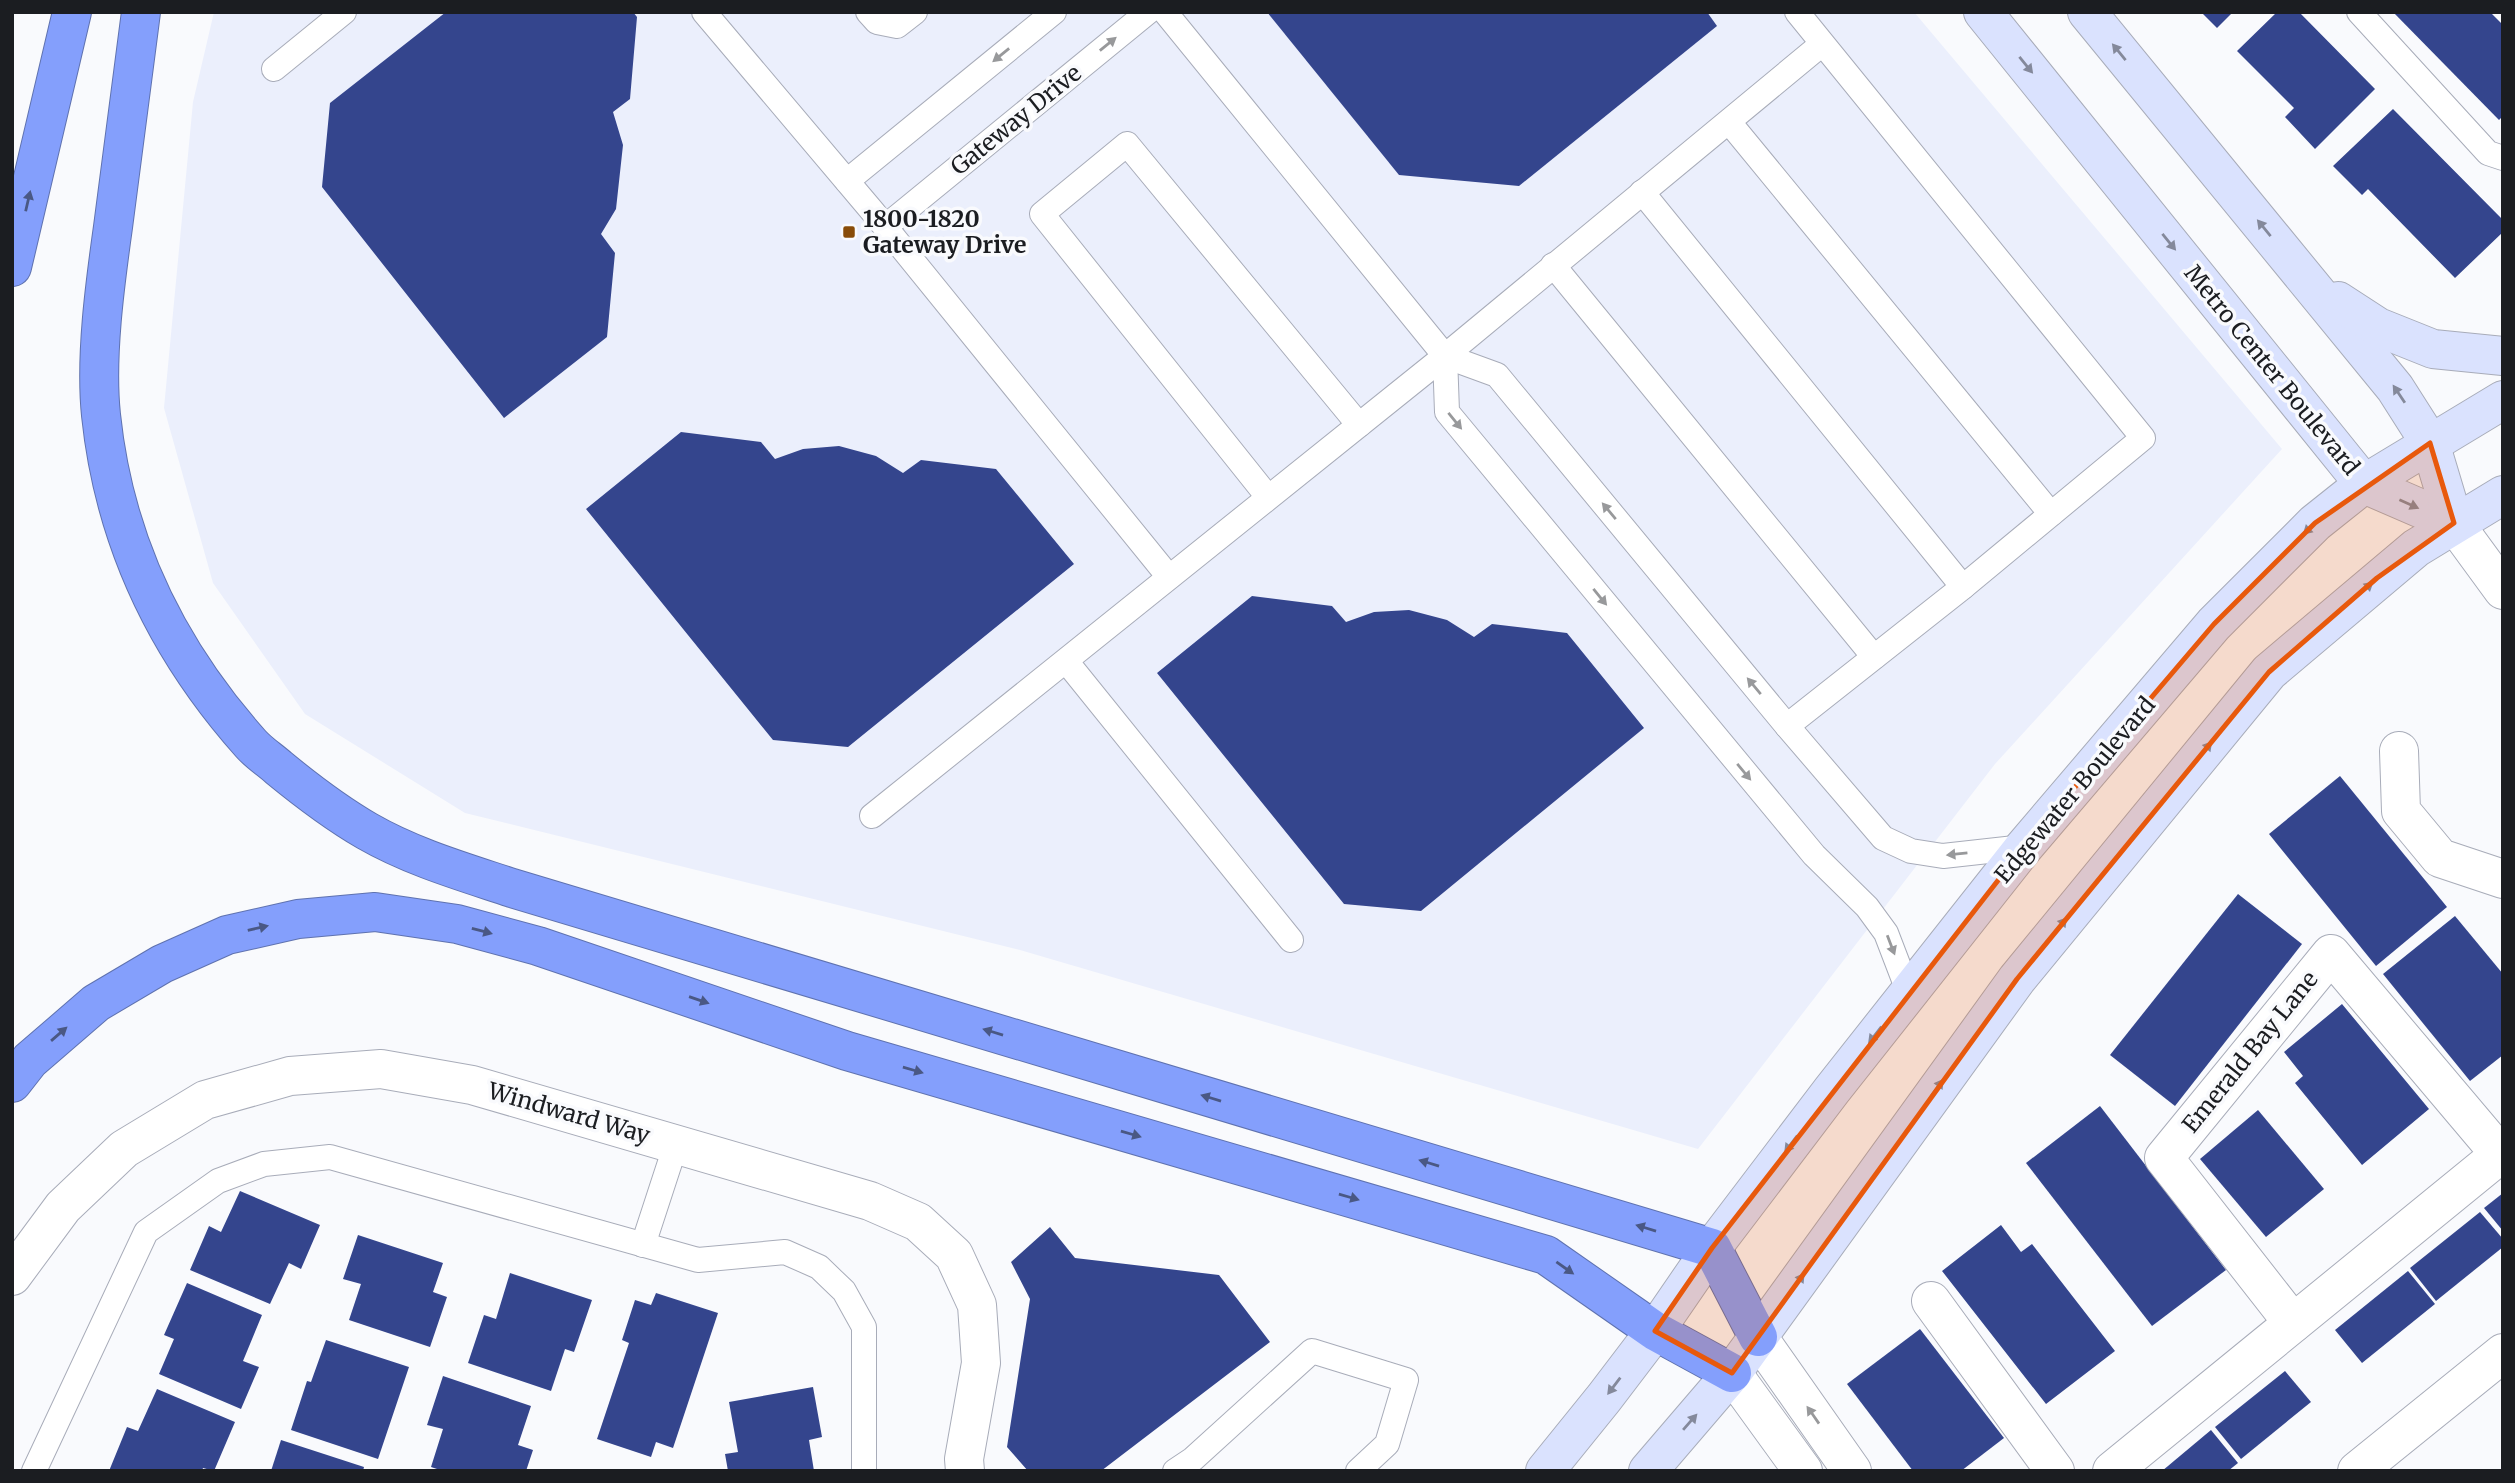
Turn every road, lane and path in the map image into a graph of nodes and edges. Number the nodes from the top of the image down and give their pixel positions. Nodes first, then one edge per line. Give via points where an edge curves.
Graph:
1 (72, 12) edge
2 (141, 12) edge
3 (344, 12) edge
4 (704, 12) edge
5 (868, 12) edge
6 (915, 12) edge
7 (1054, 12) edge
8 (1148, 12) edge
9 (1165, 12) edge
10 (1797, 12) edge
11 (1983, 12) edge
12 (2087, 12) edge
13 (2359, 12) edge
14 (1822, 44) junction
15 (274, 69) dead end
16 (1729, 122) junction
17 (2503, 158) edge
18 (847, 181) junction
19 (1642, 192) junction
20 (885, 227) junction
21 (1553, 265) junction
22 (12, 267) edge
23 (2307, 280) junction
24 (1445, 356) junction
25 (2503, 356) edge
26 (2503, 400) edge
27 (1360, 425) junction
28 (2430, 443) junction
29 (2364, 484) junction
30 (2503, 495) edge
31 (1268, 497) junction
32 (2050, 514) junction
33 (2454, 523) junction
34 (1169, 577) junction
35 (1962, 587) junction
36 (2503, 590) edge
37 (1874, 657) junction
38 (1066, 662) junction
39 (1787, 726) junction
40 (2399, 751) dead end
41 (872, 816) dead end
42 (2024, 847) junction
43 (2503, 879) edge
44 (1291, 940) dead end
45 (1909, 993) junction
46 (12, 1083) edge
47 (676, 1144) junction
48 (2501, 1153) edge
49 (643, 1245) junction
50 (1712, 1248) junction
51 (12, 1276) edge
52 (1931, 1300) dead end
53 (2293, 1323) junction
54 (1654, 1331) junction
55 (1758, 1337) junction
56 (2503, 1353) edge
57 (1732, 1373) junction
58 (34, 1471) edge
59 (864, 1471) edge
60 (965, 1471) edge
61 (1175, 1471) edge
62 (1359, 1471) edge
63 (1545, 1471) edge
64 (1648, 1471) edge
65 (1803, 1471) edge
66 (1852, 1471) edge
67 (2055, 1471) edge
68 (2112, 1471) edge
69 (2357, 1471) edge

22 -> 1 highway
50 -> 2 highway via 512,888 436,863 368,832 307,792 252,745 167,628 134,560 112,485 101,413 101,346
3 - 15 lane
4 - 18 lane
5 - 6 lane via 877,22 897,26
7 -> 18 lane
20 -> 8 lane, Gateway Drive
9 - 24 lane
10 - 14 lane
11 -> 29 main road, Metro Center Boulevard
23 -> 12 main road
13 - 17 lane via 2488,153
14 - 16 lane
14 - 32 lane via 2143,438
16 - 19 lane
16 - 32 lane
18 - 20 lane
19 - 21 lane
19 - 35 lane
20 - 34 lane
21 - 24 lane
21 - 37 lane
23 - 25 main road via 2378,327 2428,347
28 -> 23 main road via 2395,388
24 - 27 lane
39 -> 24 lane via 1497,375
24 -> 45 lane via 1447,412 1814,855 1867,907 1886,933
26 - 28 main road, Edgewater Boulevard
27 - 31 lane
27 - 31 lane via 1127,144 1042,214
28 - 29 main road, Edgewater Boulevard
28 - 33 main road
29 -> 33 main road, Metro Center Boulevard
29 -> 42 main road, Edgewater Boulevard via 2315,523 2214,624
30 - 33 main road
31 - 34 lane
32 - 35 lane
33 - 36 street
55 -> 33 main road via 2017,979 2269,672 2377,578
34 - 38 lane
35 - 37 lane
37 - 39 lane
38 - 41 lane
38 - 44 lane
42 -> 39 lane via 1943,856 1911,851 1883,838
40 - 43 street via 2401,811 2440,858
42 - 45 main road, Edgewater Boulevard
45 -> 50 main road, Edgewater Boulevard
46 -> 54 highway via 30,1060 96,1003 162,964 226,935 298,919 375,912 457,924 538,946 847,1051 1546,1255
47 - 49 lane
47 - 51 street, Windward Way via 472,1085 381,1069 290,1076 205,1100 124,1149 63,1207
47 - 60 street, Windward Way via 870,1201 918,1222 954,1255 977,1305 981,1363
48 - 53 street, Emerald Bay Lane
48 - 53 street, Emerald Bay Lane via 2331,954 2164,1158
49 - 58 lane via 330,1157 264,1164 218,1181 146,1233
49 - 59 lane via 698,1260 785,1252 819,1267 844,1291 864,1328
50 - 54 main road, Edgewater Boulevard
50 - 55 highway
52 - 67 street
53 - 68 street, Emerald Bay Lane
54 - 57 highway
54 -> 63 main road, Edgewater Boulevard
55 - 57 main road
66 -> 55 street
56 - 69 street
64 -> 57 main road
57 - 65 street
61 - 62 lane via 1312,1351 1406,1380 1387,1444

